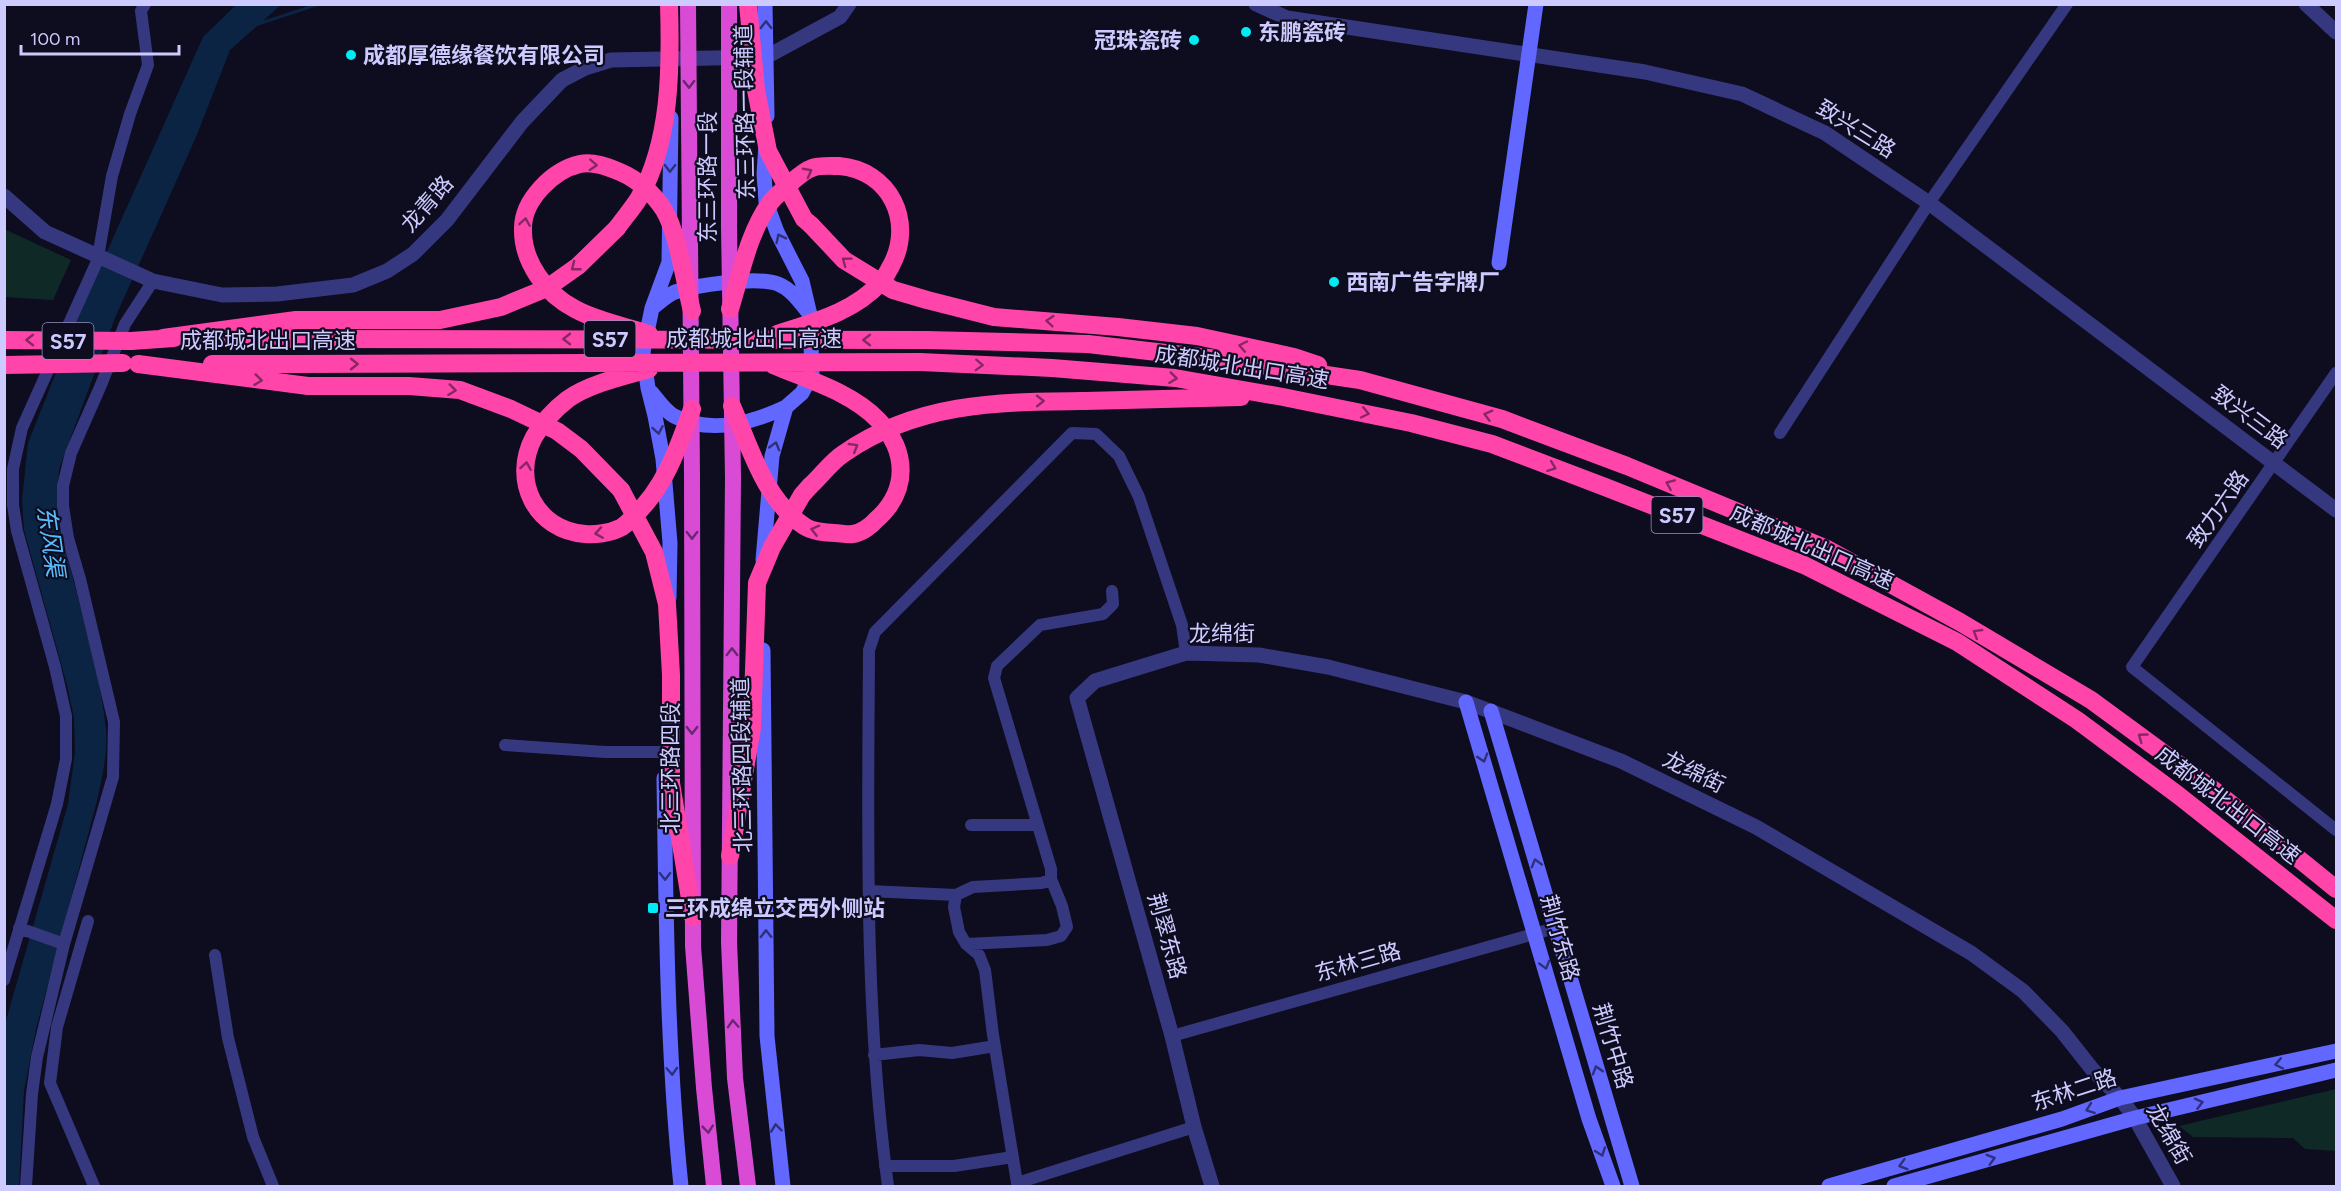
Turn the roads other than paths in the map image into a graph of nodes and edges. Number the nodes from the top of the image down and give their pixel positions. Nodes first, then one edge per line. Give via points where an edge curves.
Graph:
1 (145, 4) edge
2 (667, 4) edge
3 (688, 4) edge
4 (729, 4) edge
5 (748, 4) edge
6 (765, 4) edge
7 (849, 4) edge
8 (1256, 4) edge
9 (1536, 4) edge
10 (2067, 4) edge
11 (2306, 4) edge
12 (2337, 32) edge
13 (1529, 54) junction
14 (766, 57) junction
15 (672, 58) junction
16 (4, 196) edge
17 (1929, 203) junction
18 (98, 257) junction
19 (1499, 262) dead end
20 (153, 280) junction
21 (652, 308) junction
22 (730, 309) junction
23 (692, 311) junction
24 (810, 315) junction
25 (163, 338) junction
26 (668, 339) junction
27 (759, 339) junction
28 (4, 340) edge
29 (692, 348) joint
30 (811, 354) joint
31 (766, 362) junction
32 (130, 363) junction
33 (668, 363) junction
34 (4, 365) edge
35 (2337, 373) edge
36 (1360, 380) junction
37 (648, 388) junction
38 (1283, 396) junction
39 (732, 406) junction
40 (786, 407) junction
41 (692, 409) junction
42 (1780, 432) dead end
43 (2275, 464) junction
44 (2337, 510) edge
45 (1112, 591) dead end
46 (1186, 653) junction
47 (1077, 698) joint
48 (1466, 702) junction
49 (1491, 711) junction
50 (505, 745) dead end
51 (664, 752) junction
52 (971, 825) dead end
53 (1038, 825) junction
54 (2337, 830) edge
55 (730, 856) junction
56 (1051, 879) junction
57 (2337, 889) edge
58 (869, 891) junction
59 (956, 895) junction
60 (693, 917) junction
61 (2337, 920) edge
62 (88, 921) dead end
63 (19, 928) junction
64 (1555, 928) junction
65 (1536, 934) junction
66 (64, 944) junction
67 (966, 944) junction
68 (215, 955) dead end
69 (4, 980) edge
70 (1172, 1036) junction
71 (995, 1046) junction
72 (2337, 1051) edge
73 (874, 1055) junction
74 (2337, 1070) edge
75 (2120, 1098) junction
76 (2135, 1119) junction
77 (1194, 1127) junction
78 (1013, 1157) junction
79 (885, 1166) junction
80 (1017, 1185) edge
81 (26, 1186) edge
82 (94, 1186) edge
83 (273, 1186) edge
84 (681, 1186) edge
85 (714, 1186) edge
86 (747, 1186) edge
87 (783, 1186) edge
88 (888, 1186) edge
89 (1212, 1186) edge
90 (1613, 1186) edge
91 (1632, 1186) edge
92 (1829, 1186) edge
93 (1894, 1186) edge
94 (2173, 1186) edge

1 - 18 street via 141,11 148,66 112,176
2 - 15 main road
2 -> 25 highway, bridge via 667,107 654,163 639,198 617,228 578,266 547,288 501,307 440,320 296,320
3 -> 23 highway, 东三环路一段, bridge
4 - 22 highway, 东三环路一段, bridge
36 -> 5 highway, bridge via 1294,357 1197,336 994,317 893,290 844,260 804,219 768,151 756,90
14 -> 6 main road, 东三环路一段辅道
7 - 14 street, 龙青路 via 840,17
8 - 13 street, 致兴三路 via 1287,18
9 - 13 main road
10 - 17 street
11 - 12 street
13 - 17 street, 致兴三路 via 1645,72 1742,94 1825,133
13 - 19 main road
14 - 15 street, 龙青路
24 -> 14 main road, 东三环路一段辅道 via 802,281 766,202
15 - 20 street, 龙青路 via 611,60 562,80 522,122 447,220 413,254 387,271 353,285 277,294 222,294
15 -> 21 main road via 669,262
16 - 18 street, 龙青路 via 45,232
17 - 42 street
17 - 43 street, 致兴三路
18 - 20 street, 龙青路
18 - 63 street via 22,428 13,468 17,531 66,716 66,759 57,804
20 - 66 street via 125,324 71,453 63,486 68,538 114,722 113,777
21 - 24 main road via 674,293 753,281 777,284 792,293
21 - 37 main road via 643,352
22 -> 27 highway, bridge via 753,236 770,202 804,173 811,168 830,166 854,168 889,192 898,211 901,237 883,281 847,309
22 - 39 highway, 东三环路一段, bridge
26 -> 23 highway, bridge via 574,309 536,275 526,253 523,228 527,207 541,187 580,164 603,165 628,175 648,190 665,211
23 - 29 highway, 东三环路一段, bridge
24 - 30 main road, 东三环路一段辅道
26 -> 25 highway, 成都城北出口高速 / S57, bridge
25 -> 28 highway, 成都城北出口高速 / S57, bridge
26 - 27 highway, 成都城北出口高速 / S57, bridge
36 -> 27 highway, 成都城北出口高速 / S57, bridge via 1088,344
29 - 41 highway, 北三环路四段, bridge
30 - 40 main road, 北三环路四段辅道 via 812,374 802,393
31 - 33 highway, 成都城北出口高速 / S57, bridge
31 -> 38 highway, 成都城北出口高速 / S57, bridge via 920,362 1052,368 1175,378
31 -> 39 highway, bridge via 826,387 878,420 894,444 902,466 899,490 886,512 854,534 805,528 769,489
32 -> 33 highway, 成都城北出口高速 / S57, bridge
32 - 34 highway, 成都城北出口高速 / S57, bridge
32 -> 60 highway, bridge via 308,386 460,390 557,431 581,449 621,490 654,552 667,604 671,783
41 -> 33 highway, bridge via 671,466 646,504 620,528 595,535 569,533 544,519 525,477 534,437 548,417 569,398
35 - 43 street, 致力六路
57 -> 36 highway, 成都城北出口高速 / S57 via 2215,791 2091,700 1825,548 1502,419
37 - 40 main road via 673,415 704,425 752,421
37 -> 51 main road via 663,459 670,543
55 -> 38 highway, bridge via 752,728 758,583 772,547 802,495 841,455 913,419 959,406 1012,401
38 -> 61 highway, 成都城北出口高速 / S57 via 1492,444 1804,565 1957,642 2077,720
55 -> 39 highway, bridge
87 -> 40 main road, 北三环路四段辅道 via 767,1036 763,571 772,456
41 -> 60 highway, 北三环路四段, bridge
43 - 44 street, 致兴三路
43 - 54 street, 致力六路 via 2132,667
45 - 53 street via 1113,604 1103,614 1040,625 997,666 994,678
46 - 47 street, 龙绵街 via 1095,681
46 - 48 street, 龙绵街 via 1259,655 1328,667
46 - 58 street via 1182,625 1139,497 1119,456 1096,434 1072,432 875,632 869,650
47 - 70 street, 荆翠东路
48 - 49 street, 龙绵街
48 -> 65 main road, 荆竹东路
64 -> 49 main road, 荆竹中路
49 - 75 street, 龙绵街 via 1621,761 1755,827 1971,953 2023,991
50 - 51 street
51 -> 84 main road via 668,996
52 - 53 street
53 - 56 street
86 -> 55 highway via 735,1078
56 - 59 street via 973,888
56 - 67 street via 1067,927 1060,936
58 - 59 street
58 - 73 street
59 - 67 street via 959,932
60 -> 85 highway, 北三环路四段
62 - 82 street via 57,1027 50,1083
63 - 66 street
63 - 69 street
64 - 65 street, 东林三路
91 -> 64 main road, 荆竹中路
65 - 70 street, 东林三路
65 -> 90 main road, 荆竹东路 via 1589,1119
66 - 81 street via 37,1057
67 - 71 street via 979,955 985,970
68 - 83 street via 228,1038 251,1126
70 - 77 street, 荆翠东路
71 - 73 street via 952,1053 919,1050
71 - 78 street
72 -> 75 main road, 东林二路
73 - 79 street
76 -> 74 main road, 东林二路
75 - 76 street, 龙绵街
75 -> 92 main road, 东林二路 via 2062,1119
93 -> 76 main road, 东林二路
76 - 94 street, 龙绵街
77 - 80 street
77 - 89 street, 荆翠东路
78 - 79 street via 954,1166
78 - 80 street
79 - 88 street

